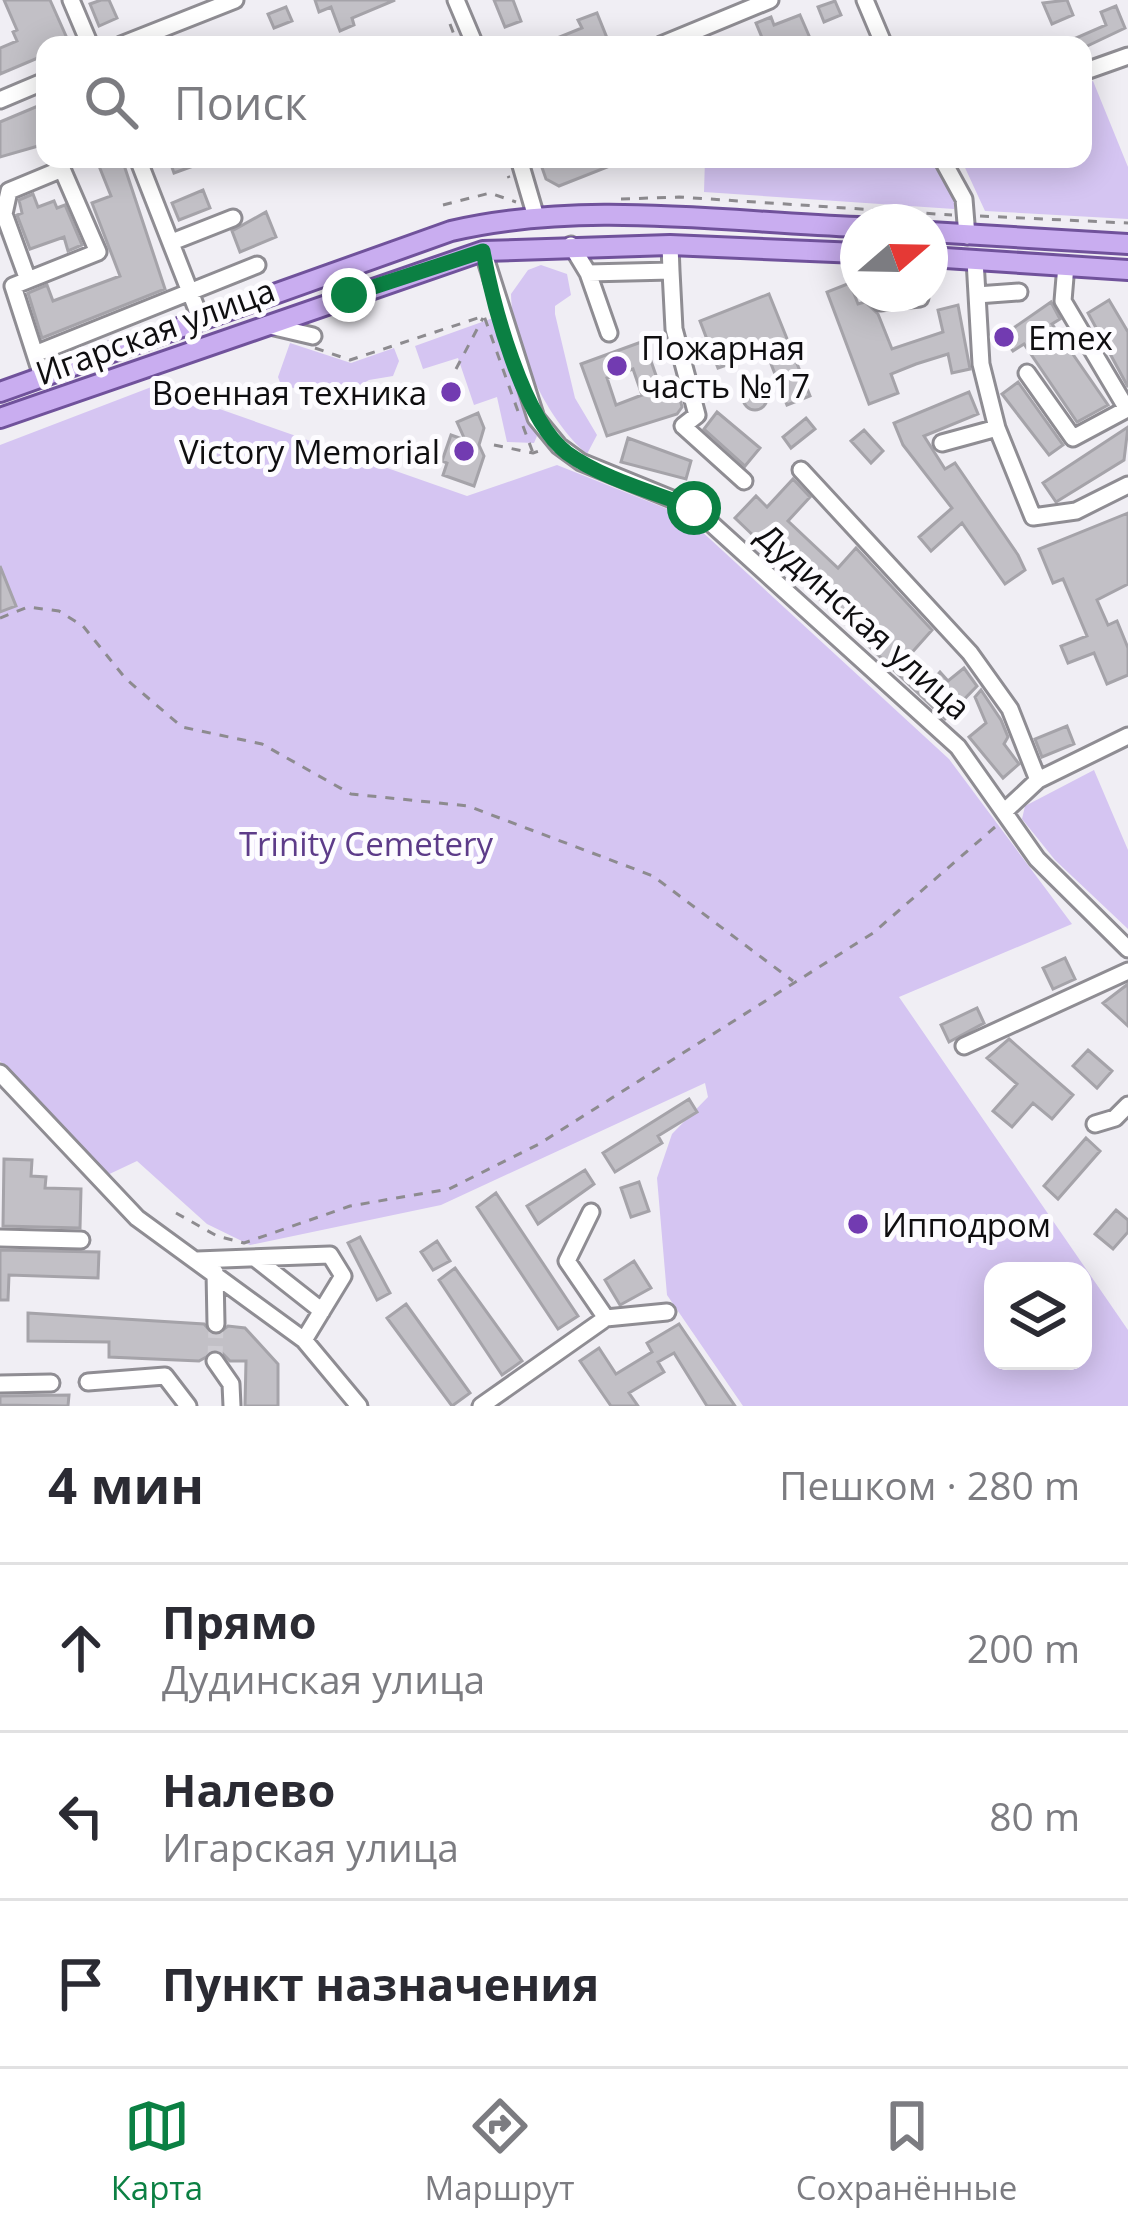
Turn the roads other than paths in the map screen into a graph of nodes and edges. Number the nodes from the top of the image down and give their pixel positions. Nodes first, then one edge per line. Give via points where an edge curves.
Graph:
1 (70, 0) edge
2 (235, 0) edge
3 (456, 0) edge
4 (770, 0) edge
5 (865, 0) edge
6 (86, 36) edge
7 (144, 36) edge
8 (471, 36) edge
9 (683, 36) edge
10 (880, 36) edge
11 (1128, 56) edge
12 (1092, 69) edge
13 (36, 85) edge
14 (0, 100) edge
15 (142, 168) edge
16 (522, 168) edge
17 (946, 168) edge
18 (536, 217) junction
19 (233, 218) dead end
20 (840, 226) edge
21 (968, 226) junction
22 (948, 229) edge
23 (172, 242) junction
24 (670, 244) junction
25 (1128, 244) edge
26 (572, 245) junction
27 (483, 251) junction
28 (840, 252) edge
29 (948, 258) edge
30 (975, 260) junction
31 (257, 265) dead end
32 (1066, 265) junction
33 (1128, 270) edge
34 (670, 271) junction
35 (588, 273) junction
36 (28, 280) junction
37 (1019, 292) dead end
38 (191, 293) junction
39 (977, 295) junction
40 (202, 320) junction
41 (263, 324) junction
42 (609, 333) dead end
43 (313, 342) road end
44 (35, 354) junction
45 (1027, 373) dead end
46 (43, 379) junction
47 (0, 392) edge
48 (0, 418) edge
49 (997, 428) junction
50 (942, 443) dead end
51 (801, 470) dead end
52 (744, 481) dead end
53 (1128, 485) edge
54 (1128, 736) edge
55 (1038, 780) junction
56 (1005, 811) junction
57 (1128, 949) edge
58 (1128, 971) edge
59 (964, 1046) dead end
60 (0, 1073) edge
61 (1126, 1113) edge
62 (1095, 1124) dead end
63 (591, 1212) dead end
64 (0, 1238) edge
65 (81, 1240) dead end
66 (256, 1258) junction
67 (197, 1260) junction
68 (215, 1272) junction
69 (322, 1311) junction
70 (667, 1312) dead end
71 (606, 1318) junction
72 (216, 1324) tunnel mouth
73 (304, 1340) junction
74 (215, 1361) tunnel mouth
75 (88, 1382) dead end
76 (51, 1383) dead end
77 (0, 1384) edge
78 (188, 1406) edge
79 (232, 1406) edge
80 (359, 1406) edge
81 (481, 1406) edge

1 - 6 street
2 - 7 street
3 - 8 street
4 - 9 street
5 - 10 street
11 - 12 street
13 - 14 street
15 - 23 street
16 - 18 street
17 - 21 street
18 - 20 main road, Игарская улица
18 - 40 main road, Игарская улица via 451,231
19 - 23 street
21 - 22 main road
21 - 25 main road
23 - 38 street
24 - 26 main road, Игарская улица
24 - 28 main road, Игарская улица
24 - 34 street
26 - 27 main road, Игарская улица
26 - 35 street
27 - 41 main road, Игарская улица
27 - 56 street, Дудинская улица via 486,307 536,418 559,446 694,508 958,747
29 - 30 main road
30 - 32 main road
30 - 39 street
31 - 38 street
32 - 33 main road
32 - 45 street via 1063,302 1127,409 1073,437
34 - 35 street
34 - 52 street via 674,329 698,415 683,426
35 - 42 street
36 - 36 street via 4,214 9,191 62,169 98,252
36 - 44 street via 13,286
37 - 39 street
38 - 40 street
38 - 44 street
39 - 49 street via 981,364
40 - 46 main road, Игарская улица
41 - 43 street
41 - 48 main road, Игарская улица
44 - 46 street
46 - 47 main road, Игарская улица
49 - 50 street
49 - 53 street via 1033,517 1076,511
51 - 55 street via 970,653 1010,709
54 - 55 street
55 - 56 street
56 - 57 street, Дудинская улица via 1060,885
58 - 59 street
60 - 67 street via 95,1179
61 - 62 street
63 - 71 street via 568,1261
64 - 65 street
66 - 67 street
66 - 69 street
66 - 69 street via 330,1255 343,1276
67 - 68 street
68 - 72 street
68 - 73 street
69 - 73 street
70 - 71 street
71 - 81 street
73 - 80 street
74 - 79 street via 231,1384
75 - 78 street via 165,1376
76 - 77 street

